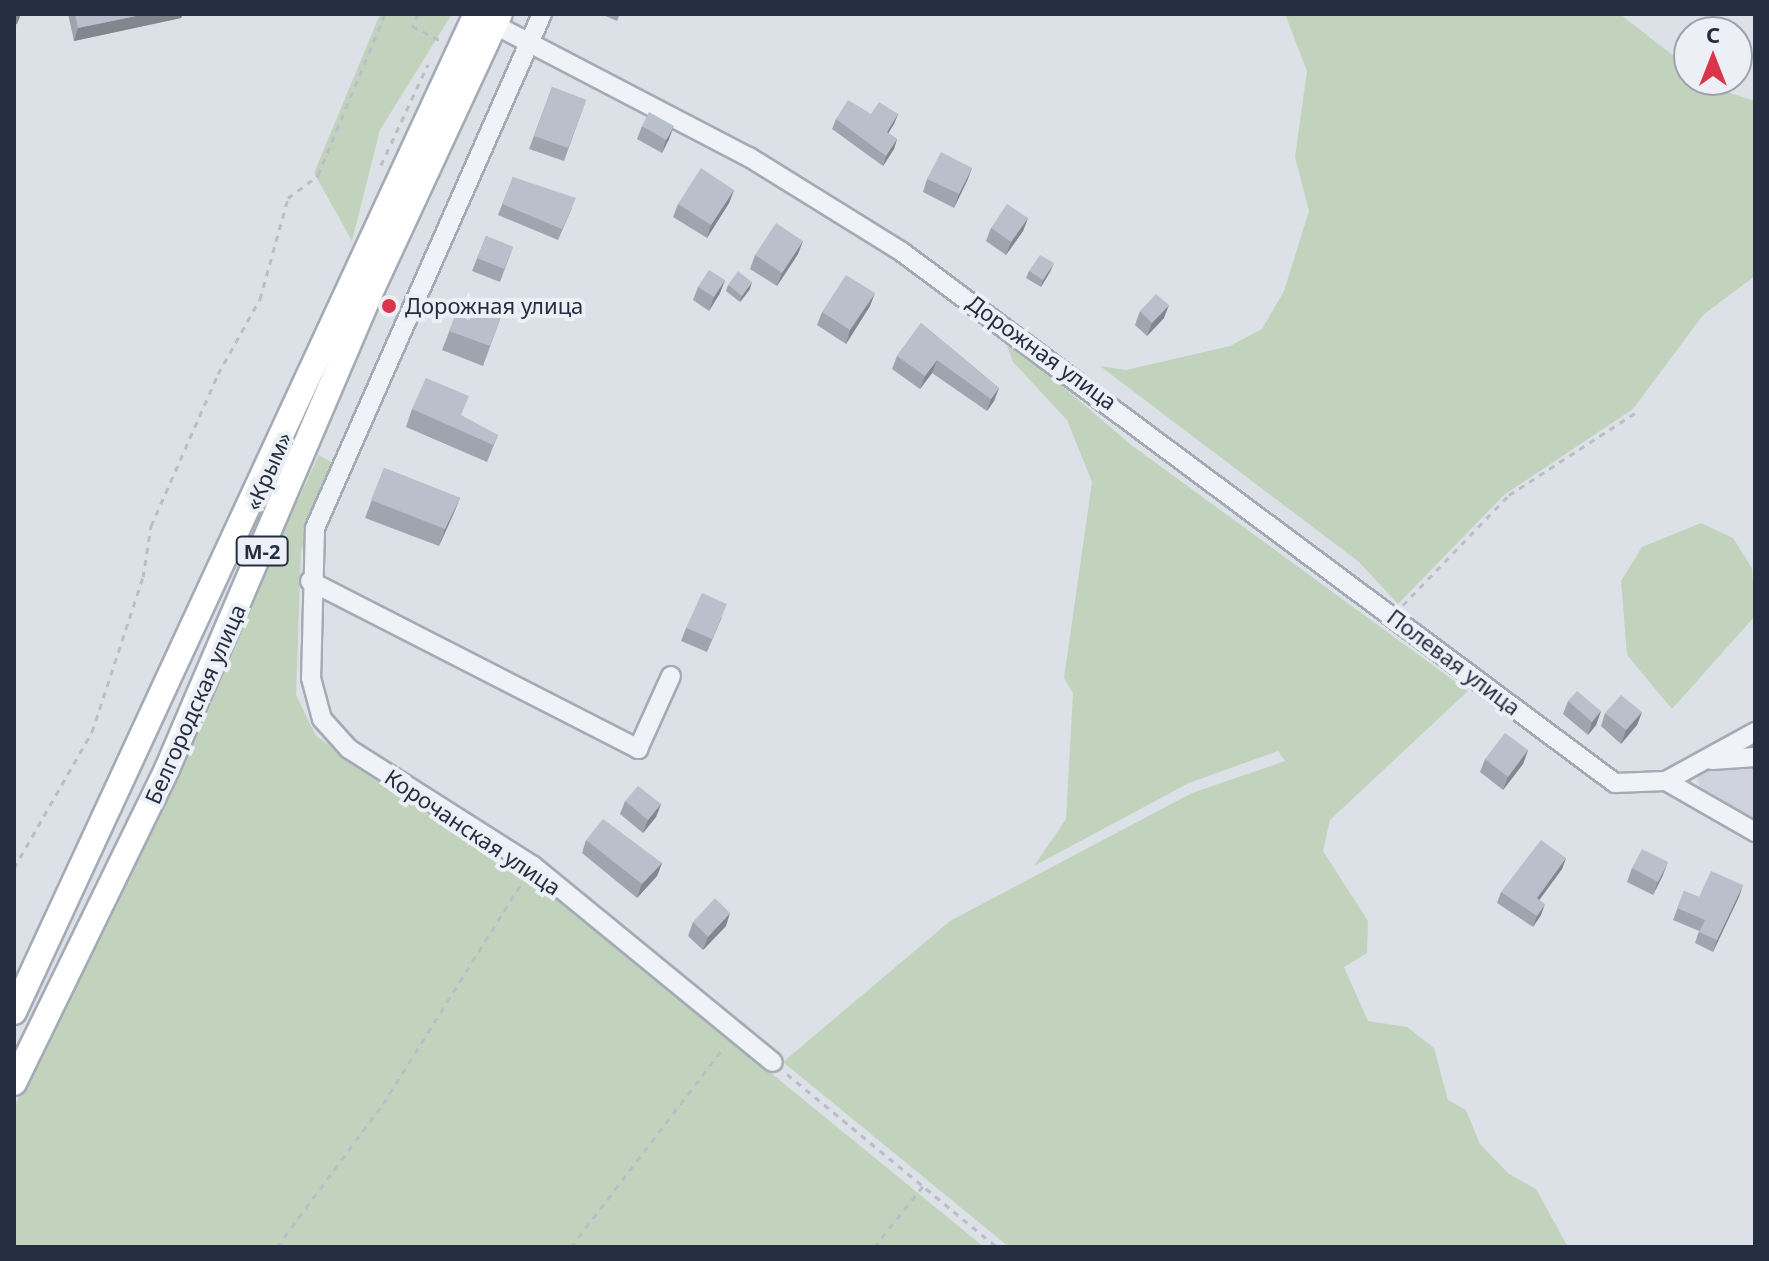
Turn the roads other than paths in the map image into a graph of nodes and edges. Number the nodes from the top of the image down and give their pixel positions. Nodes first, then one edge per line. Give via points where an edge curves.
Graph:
1 (542, 14) edge
2 (490, 18) edge
3 (535, 43) junction
4 (1173, 448) joint
5 (310, 581) junction
6 (671, 676) dead end
7 (1755, 732) edge
8 (1755, 757) edge
9 (1705, 761) junction
10 (1666, 781) junction
11 (1755, 832) edge
12 (14, 1012) edge
13 (24, 1036) edge
14 (773, 1062) road end
15 (14, 1083) edge

1 - 3 street
2 - 3 street, Дорожная улица
2 - 12 main road, «Крым» / М-2
2 - 13 main road, Белгородская улица / М-2 via 167,769
3 - 4 street, Дорожная улица via 749,157 889,244
3 - 5 street via 315,528
4 - 10 street, Полевая улица via 1615,783
5 - 6 street via 638,749
5 - 14 street, Корочанская улица via 311,678 322,719 349,749 532,865
7 - 9 street, Полевая улица
8 - 9 street
9 - 10 street, Полевая улица
10 - 11 street
13 - 15 main road, Белгородская улица / М-2

